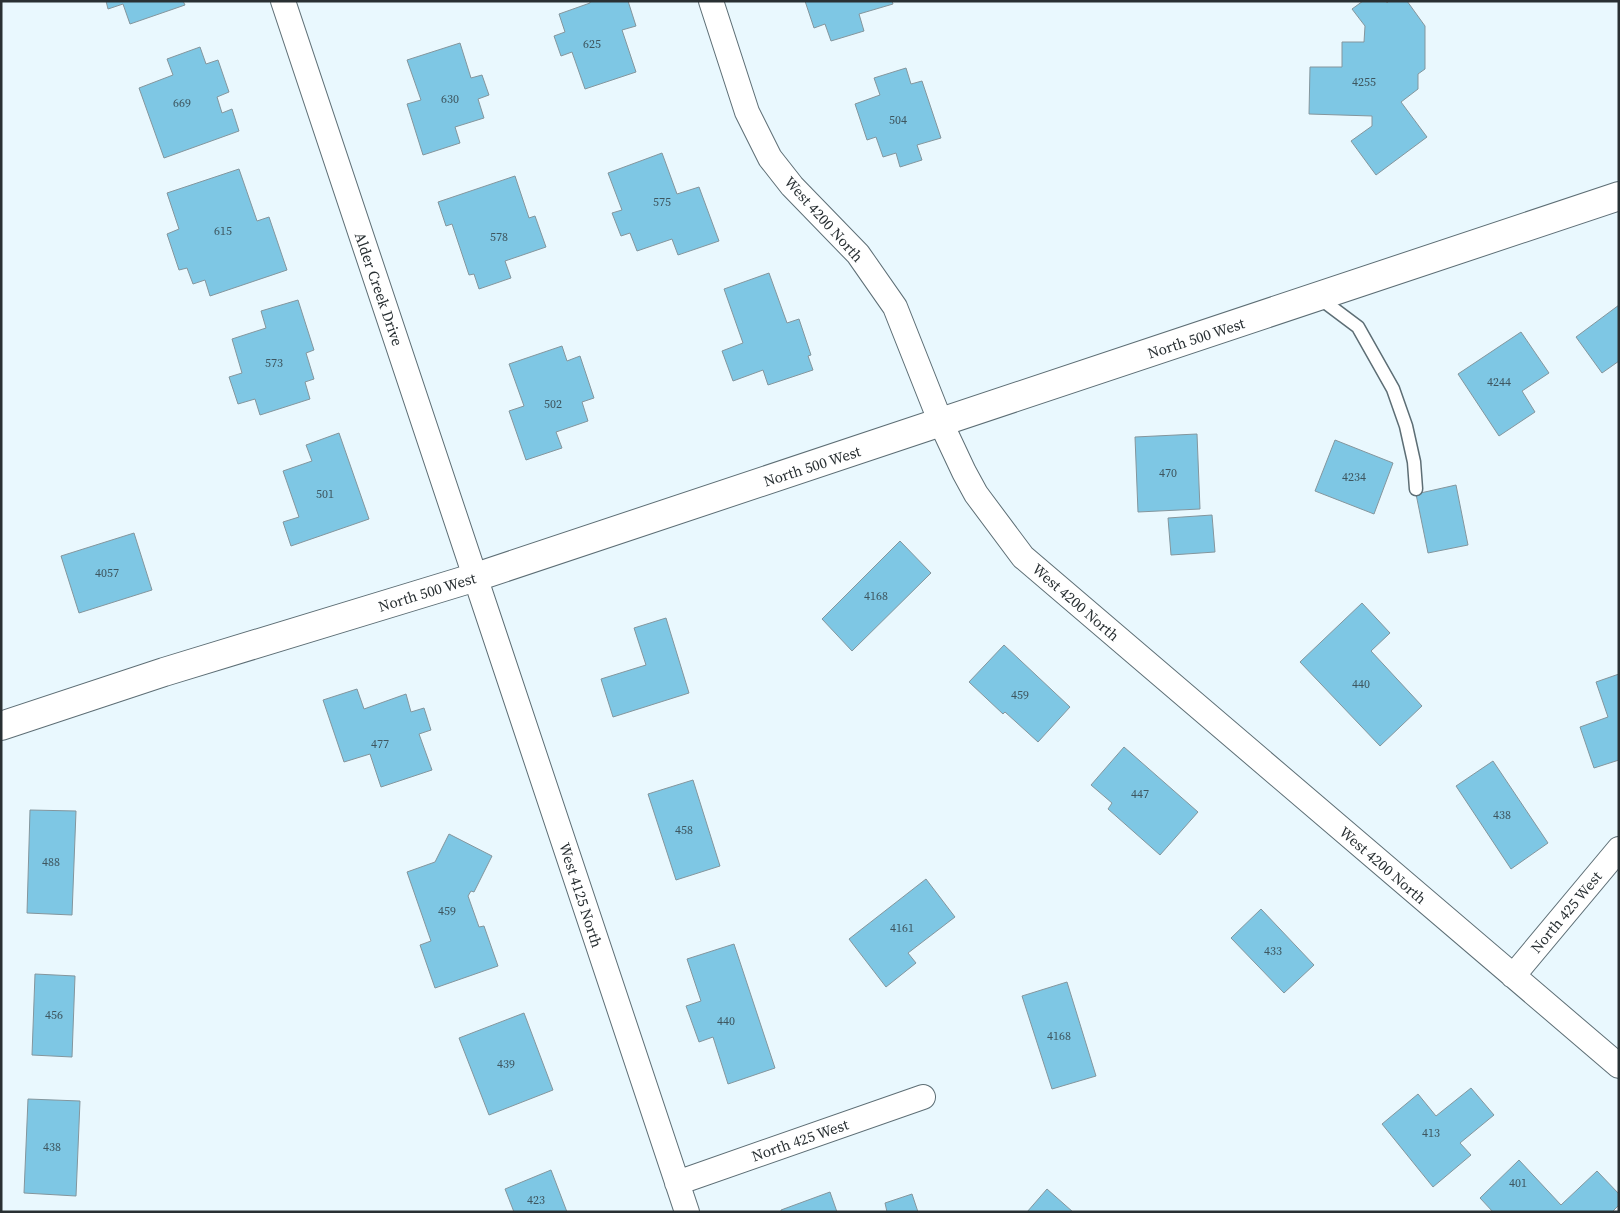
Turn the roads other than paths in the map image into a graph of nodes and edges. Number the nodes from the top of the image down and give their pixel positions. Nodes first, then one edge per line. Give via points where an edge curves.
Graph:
1 (283, 1) edge
2 (711, 1) edge
3 (1619, 196) edge
4 (1318, 297) junction
5 (941, 423) junction
6 (1416, 489) dead end
7 (476, 577) junction
8 (1, 726) edge
9 (1619, 850) edge
10 (1512, 976) junction
11 (1619, 1066) edge
12 (923, 1097) dead end
13 (676, 1183) junction
14 (687, 1212) edge

1 - 7 street, Alder Creek Drive
2 - 5 street, West 4200 North via 747,112 770,158 792,186 858,254 895,307
3 - 4 street, North 500 West
4 - 5 street, North 500 West
4 - 6 lane via 1358,327 1393,389 1406,426
5 - 7 street, North 500 West
5 - 10 street, West 4200 North via 976,494 1023,557
7 - 8 street, North 500 West via 164,672
7 - 13 street, West 4125 North
9 - 10 street, North 425 West
10 - 11 street, West 4200 North
12 - 13 street, North 425 West
13 - 14 street, West 4125 North

